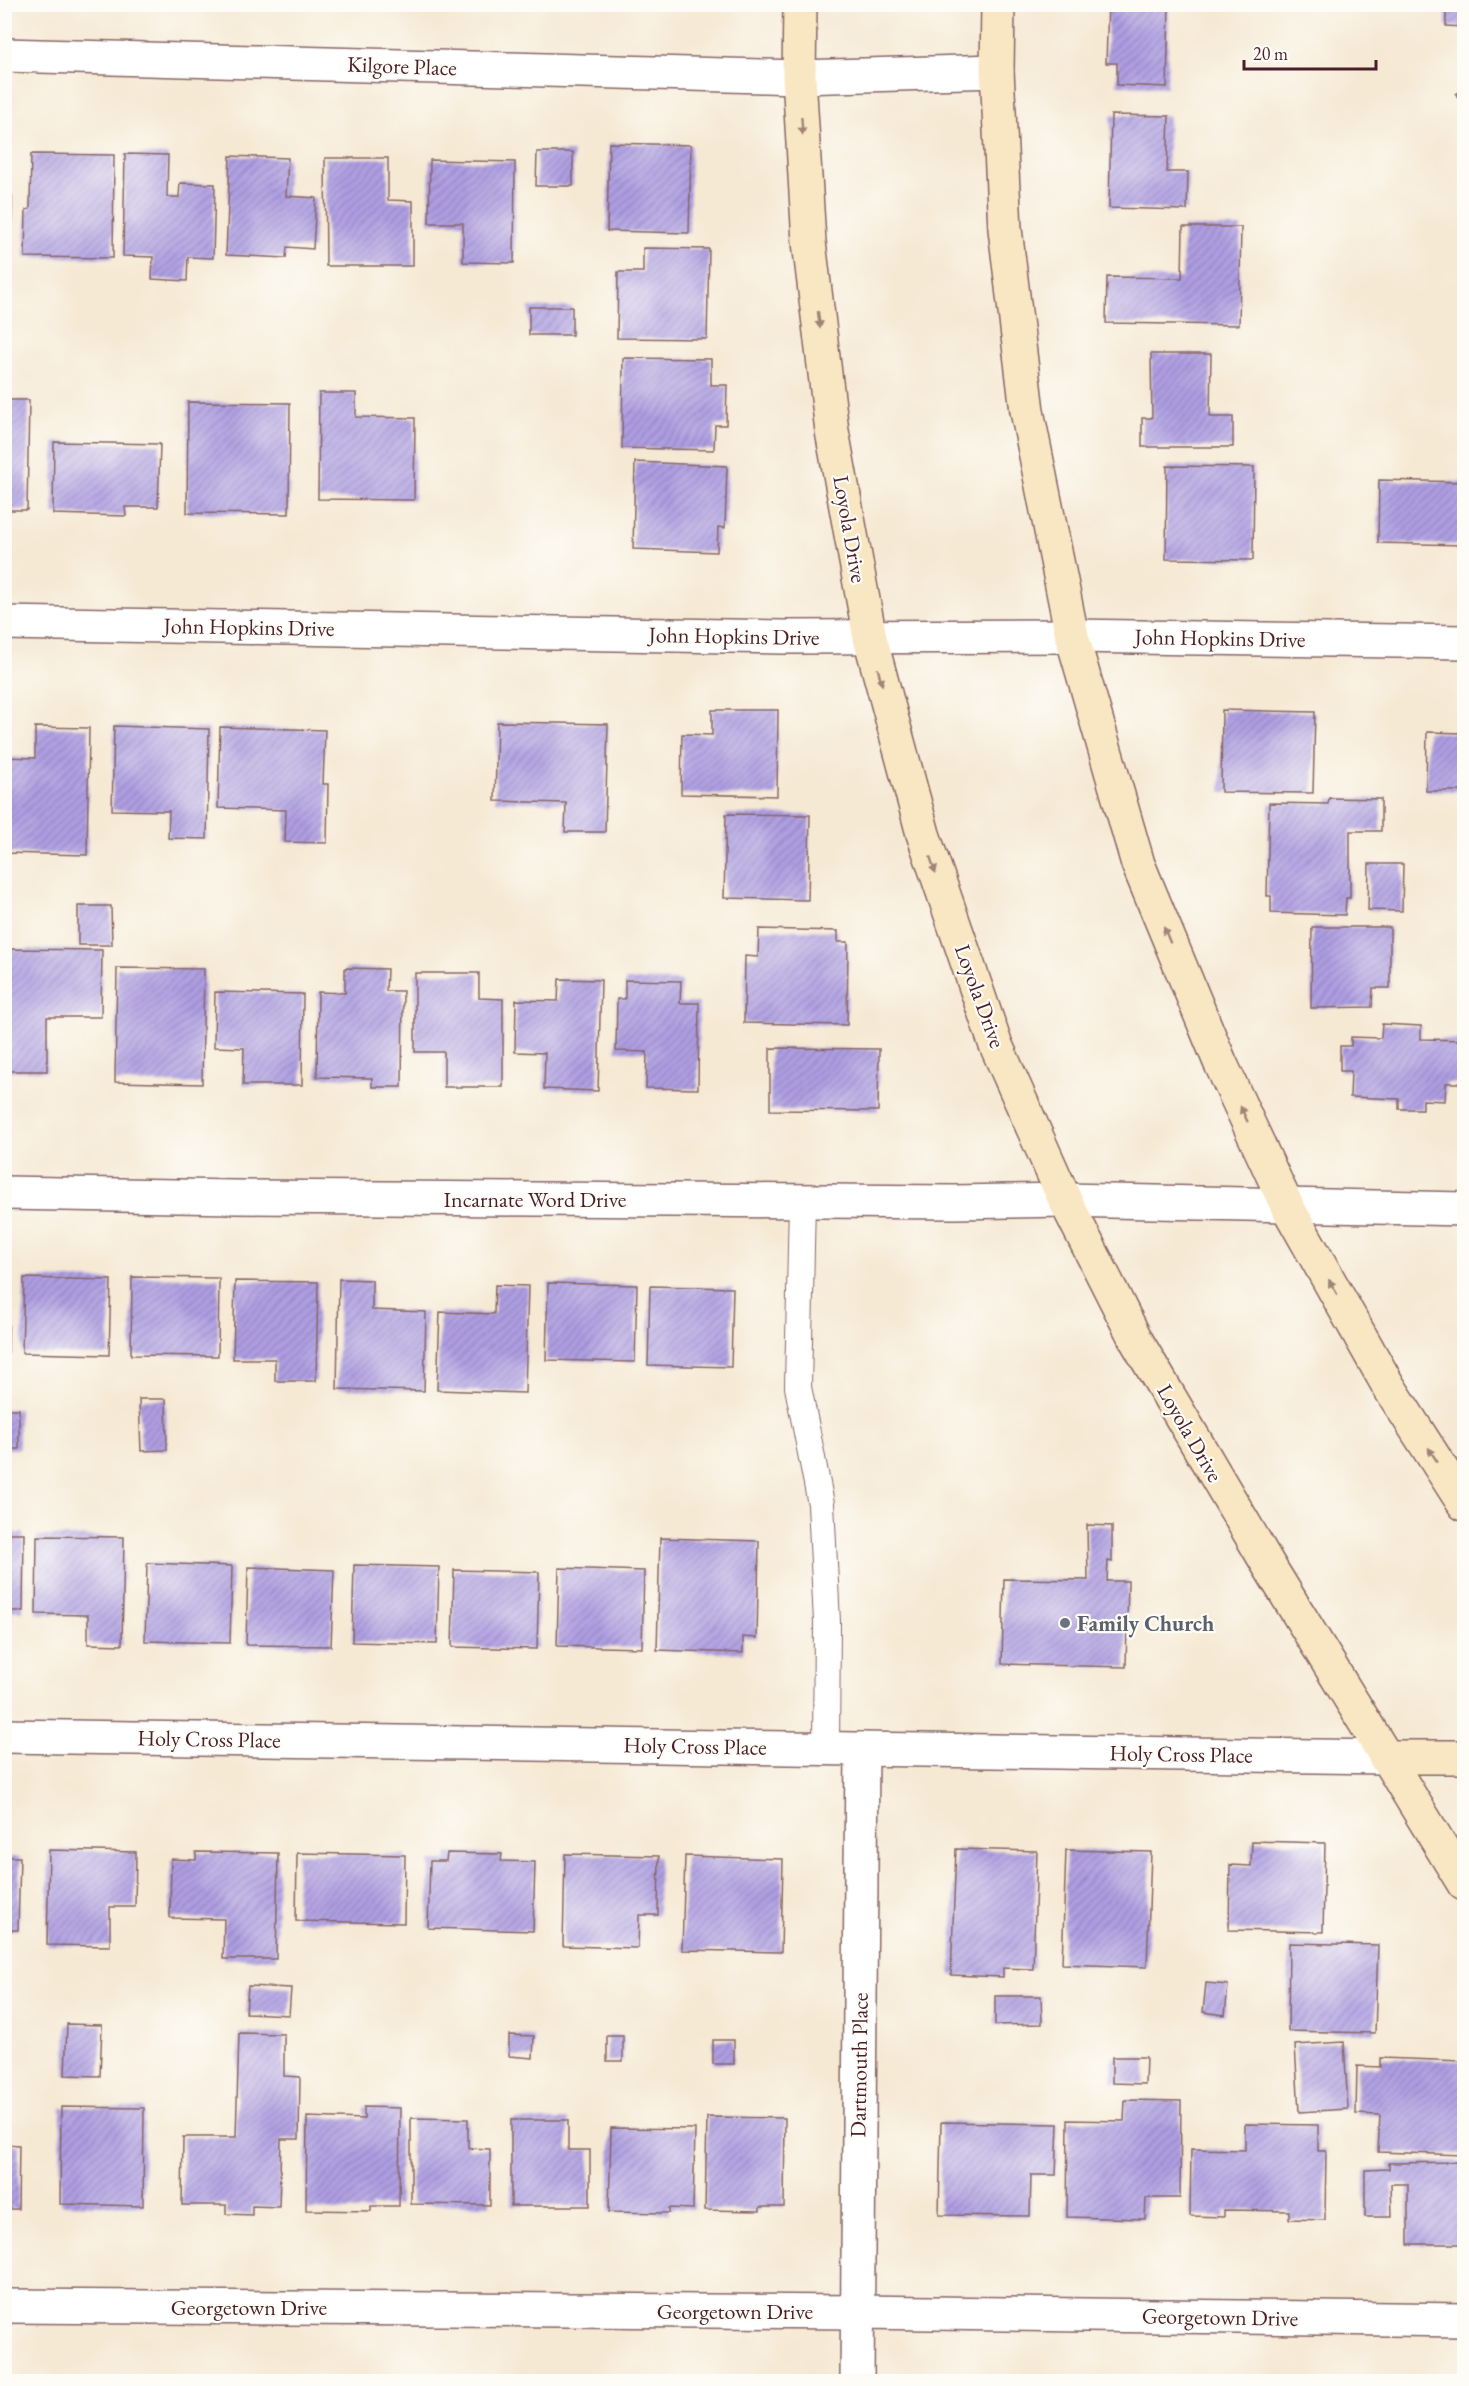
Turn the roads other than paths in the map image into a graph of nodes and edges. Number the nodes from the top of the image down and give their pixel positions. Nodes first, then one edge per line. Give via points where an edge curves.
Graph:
1 (800, 4) edge
2 (998, 4) edge
3 (4, 55) edge
4 (997, 71) junction
5 (799, 77) junction
6 (4, 623) edge
7 (1072, 636) junction
8 (870, 638) junction
9 (1464, 642) edge
10 (4, 1193) edge
11 (1065, 1200) junction
12 (802, 1201) junction
13 (1287, 1206) junction
14 (1464, 1209) edge
15 (1464, 1504) edge
16 (4, 1736) edge
17 (826, 1748) junction
18 (862, 1749) junction
19 (1385, 1757) junction
20 (1464, 1757) edge
21 (1464, 1884) edge
22 (4, 2306) edge
23 (857, 2312) junction
24 (1464, 2320) edge
25 (857, 2382) edge

1 - 5 main road, Loyola Drive
2 - 4 main road
3 - 5 street, Kilgore Place
4 - 5 street, Kilgore Place
4 - 7 main road via 1005,229 1026,399
5 -> 8 main road, Loyola Drive via 809,242 832,431
6 - 8 street, John Hopkins Drive
7 - 8 street, John Hopkins Drive
7 - 9 street, John Hopkins Drive
13 -> 7 main road via 1220,1062 1138,864
8 -> 11 main road, Loyola Drive via 923,834 991,1032
10 - 12 street, Incarnate Word Drive
11 - 12 street, Incarnate Word Drive
11 - 13 street, Incarnate Word Drive
11 - 19 main road, Loyola Drive via 1136,1340
12 - 17 lane via 798,1387 821,1504 827,1622
13 - 14 street
15 -> 13 main road via 1389,1387
16 - 17 street, Holy Cross Place
17 - 18 street, Holy Cross Place
18 - 19 street, Holy Cross Place
18 - 23 street, Dartmouth Place
19 - 20 main road
19 - 21 main road, Loyola Drive
22 - 23 street, Georgetown Drive
23 - 24 street, Georgetown Drive
23 - 25 street, Dartmouth Place

